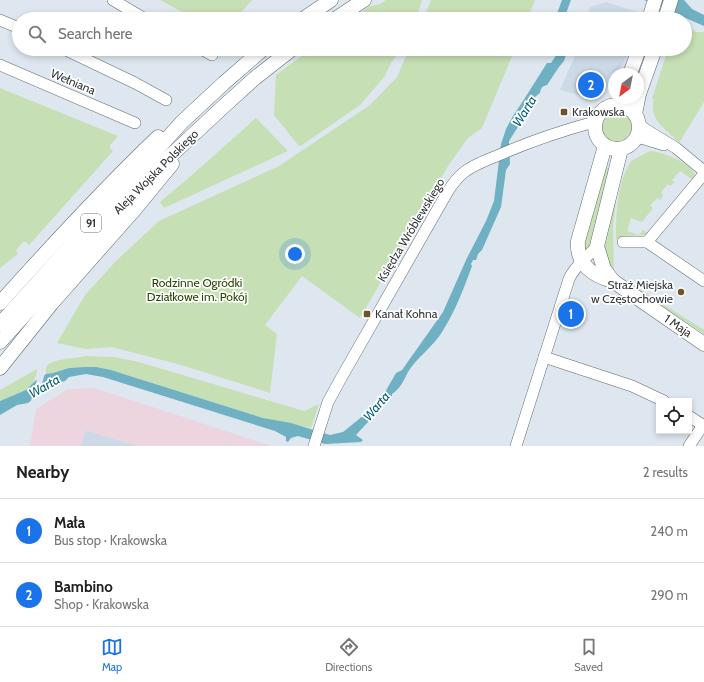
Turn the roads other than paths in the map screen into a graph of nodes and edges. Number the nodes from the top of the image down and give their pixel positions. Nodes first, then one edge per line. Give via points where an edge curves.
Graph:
1 (113, 0) edge
2 (331, 0) edge
3 (364, 0) edge
4 (655, 0) edge
5 (670, 0) edge
6 (133, 12) edge
7 (313, 12) edge
8 (346, 12) edge
9 (651, 12) edge
10 (667, 12) edge
11 (0, 20) edge
12 (12, 25) edge
13 (79, 56) edge
14 (255, 56) edge
15 (283, 56) edge
16 (636, 56) edge
17 (653, 56) edge
18 (0, 65) edge
19 (632, 68) edge
20 (166, 100) dead end
21 (610, 104) edge
22 (620, 104) edge
23 (637, 119) junction
24 (182, 122) junction
25 (594, 122) junction
26 (135, 123) dead end
27 (636, 139) junction
28 (605, 146) junction
29 (676, 148) junction
30 (178, 149) junction
31 (621, 149) junction
32 (704, 173) edge
33 (623, 242) dead end
34 (647, 242) junction
35 (597, 246) junction
36 (582, 262) junction
37 (613, 281) junction
38 (704, 281) edge
39 (0, 303) edge
40 (0, 324) edge
41 (0, 342) edge
42 (704, 344) edge
43 (544, 357) junction
44 (0, 368) edge
45 (658, 398) edge
46 (692, 418) edge
47 (703, 426) edge
48 (314, 446) edge
49 (516, 446) edge
50 (689, 446) edge

1 - 6 street
2 - 7 main road
3 - 8 main road
4 - 9 main road
5 - 10 main road
11 - 12 street
13 - 20 street
14 - 24 main road, Aleja Wojska Polskiego / 91
15 - 30 main road, Aleja Wojska Polskiego / 91
16 - 19 main road
17 - 23 main road via 639,94
18 - 26 street, Wełniana
21 - 25 main road via 600,112
22 - 23 main road via 631,109
23 - 27 main road via 639,132
23 - 29 street via 645,129
24 - 39 main road via 165,130 121,172
24 - 40 main road, Aleja Wojska Polskiego / 91
25 - 28 main road via 596,136
25 - 48 street, Księdza Wróblewskiego via 530,142 462,173 448,191 340,380 327,405
27 - 29 street via 641,138
27 - 31 main road
28 - 31 main road
28 - 36 main road via 577,246
29 - 32 street
30 - 41 main road, Aleja Wojska Polskiego / 91 via 153,172
30 - 44 main road via 172,165
31 - 35 main road
32 - 34 street
33 - 34 street
34 - 38 street
35 - 36 street
35 - 37 main road, 1 Maja via 604,269
36 - 37 main road, 1 Maja via 600,278
36 - 43 street via 569,279
37 - 42 main road, 1 Maja
43 - 45 street via 632,386
43 - 49 street
46 - 47 street
47 - 50 street

